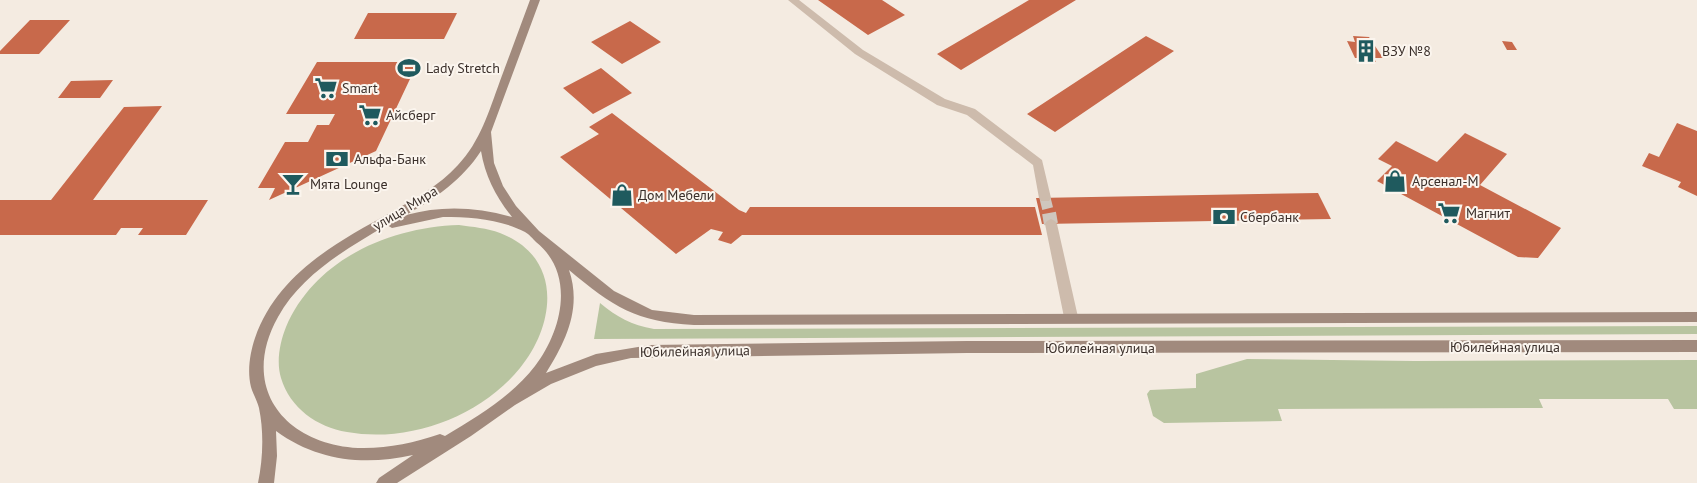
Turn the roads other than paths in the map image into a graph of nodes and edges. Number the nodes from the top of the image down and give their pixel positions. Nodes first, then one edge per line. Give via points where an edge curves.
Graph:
1 (534, 0) edge
2 (793, 0) edge
3 (488, 129) junction
4 (1045, 198) tunnel mouth
5 (1051, 224) tunnel mouth
6 (533, 232) junction
7 (356, 237) junction
8 (549, 246) junction
9 (1697, 316) edge
10 (1071, 317) junction
11 (1697, 346) edge
12 (514, 399) junction
13 (266, 407) junction
14 (487, 419) junction
15 (266, 483) edge
16 (384, 483) edge

1 - 3 main road, улица Мира
2 - 4 street via 859,52 941,102 971,112 1038,162
3 - 6 main road, улица Мира via 486,150 493,179 509,206
3 - 7 main road, улица Мира via 464,166 444,185
5 - 10 street
6 - 7 main road, улица Мира via 490,215 465,212 411,217
6 - 8 main road, улица Мира
7 - 13 main road, улица Мира via 308,271 272,314 261,338 256,370
8 - 10 main road via 616,298 651,315 672,319
8 - 12 main road, улица Мира via 567,282 564,327 553,352
9 - 10 main road
11 - 12 main road, Юбилейная улица via 650,351 604,356 575,366 537,383
12 - 14 main road, улица Мира
13 - 14 main road, улица Мира via 279,425 300,440 326,450 356,455 389,454 423,447
13 - 15 main road, улица Мира via 269,453
14 - 16 main road, улица Мира

